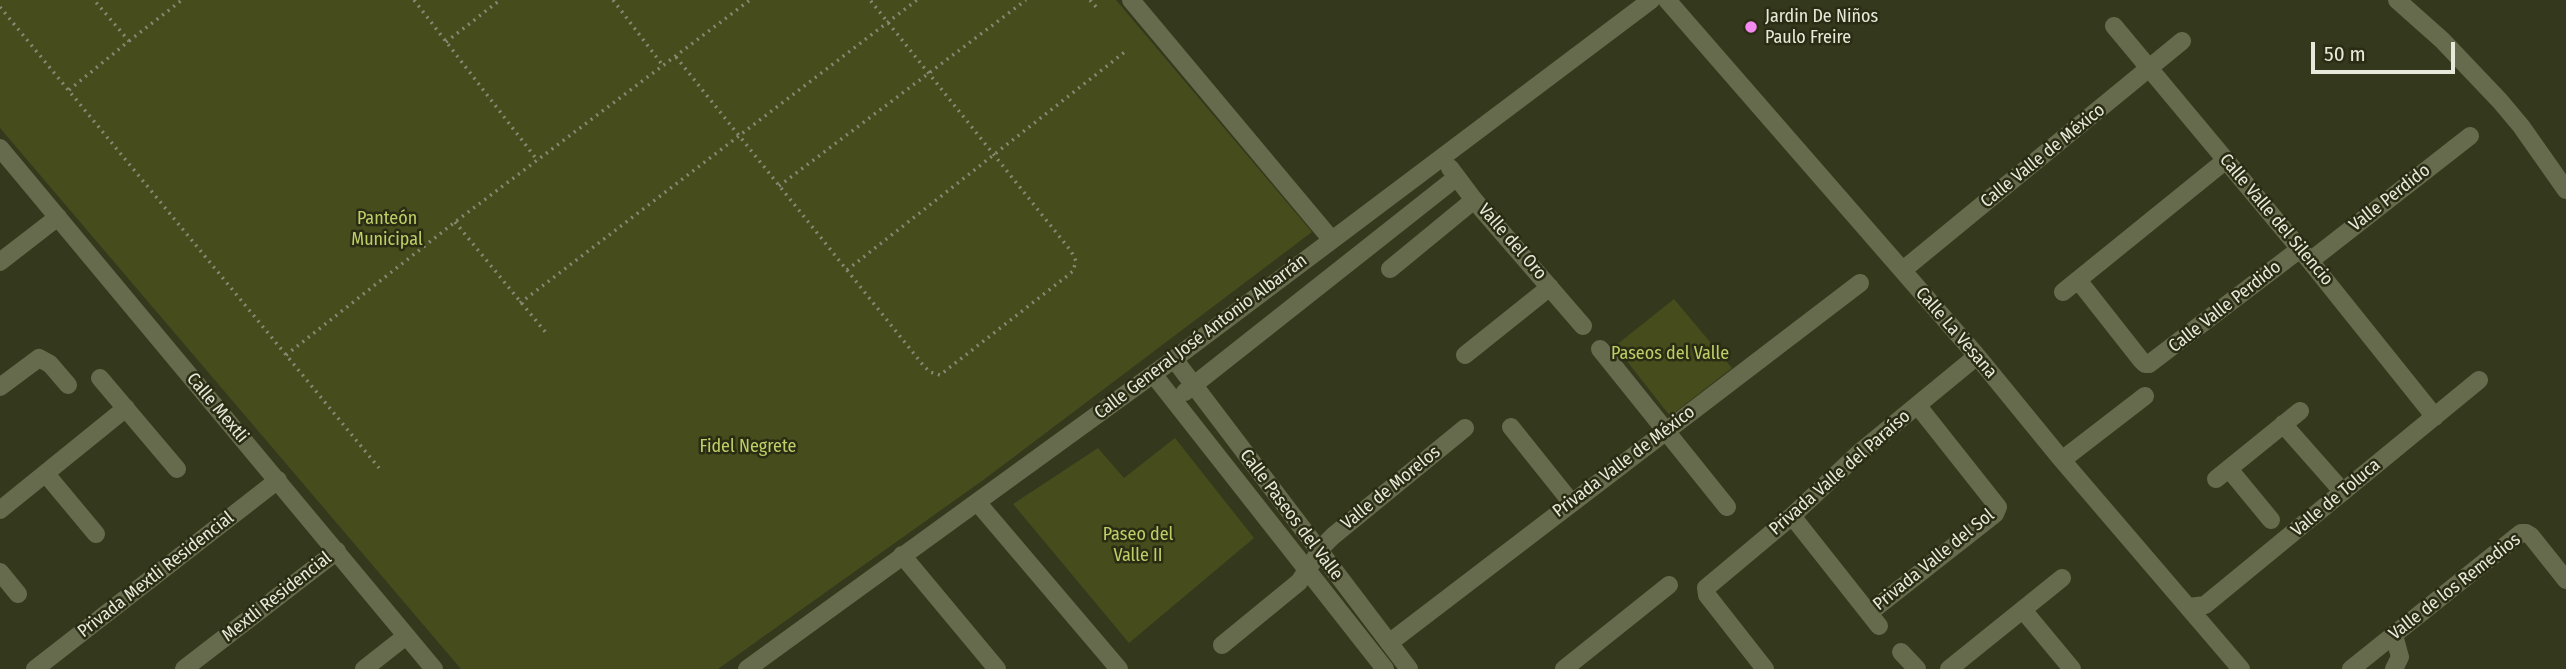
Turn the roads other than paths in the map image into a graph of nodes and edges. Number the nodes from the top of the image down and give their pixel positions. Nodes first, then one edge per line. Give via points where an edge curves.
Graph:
1 (1131, 0) edge
2 (1651, 0) edge
3 (1667, 0) edge
4 (2397, 0) edge
5 (2114, 26) dead end
6 (2182, 41) dead end
7 (2150, 68) junction
8 (2470, 136) dead end
9 (0, 148) edge
10 (1442, 157) junction
11 (2226, 160) junction
12 (1457, 177) junction
13 (2566, 190) edge
14 (1474, 200) junction
15 (58, 218) junction
16 (1331, 239) junction
17 (2305, 255) junction
18 (0, 262) edge
19 (1390, 269) dead end
20 (1903, 271) junction
21 (2078, 280) junction
22 (1860, 284) dead end
23 (1550, 287) junction
24 (2063, 292) dead end
25 (1583, 326) dead end
26 (1600, 349) dead end
27 (1465, 355) dead end
28 (1978, 356) junction
29 (1174, 359) junction
30 (1153, 374) junction
31 (100, 378) dead end
32 (2479, 380) dead end
33 (68, 385) dead end
34 (1194, 385) junction
35 (0, 387) edge
36 (2145, 396) dead end
37 (1174, 401) junction
38 (1919, 406) junction
39 (126, 408) junction
40 (2300, 411) dead end
41 (2435, 417) junction
42 (2283, 424) junction
43 (1465, 428) dead end
44 (1511, 428) dead end
45 (1666, 431) junction
46 (2062, 460) junction
47 (177, 468) dead end
48 (47, 474) junction
49 (278, 480) junction
50 (2343, 492) junction
51 (978, 502) junction
52 (1571, 502) junction
53 (1727, 507) dead end
54 (0, 510) edge
55 (1791, 516) junction
56 (2271, 520) dead end
57 (96, 534) dead end
58 (337, 551) junction
59 (1319, 552) junction
60 (902, 555) junction
61 (1307, 571) junction
62 (0, 572) edge
63 (2062, 578) dead end
64 (2566, 580) edge
65 (1669, 585) dead end
66 (18, 594) dead end
67 (2189, 607) junction
68 (2024, 610) junction
69 (2393, 635) junction
70 (406, 636) junction
71 (1389, 643) junction
72 (1222, 645) dead end
73 (1901, 652) dead end
74 (35, 669) edge
75 (184, 669) edge
76 (364, 669) edge
77 (434, 669) edge
78 (747, 669) edge
79 (997, 669) edge
80 (1119, 669) edge
81 (1385, 669) edge
82 (1409, 669) edge
83 (1564, 669) edge
84 (1765, 669) edge
85 (1917, 669) edge
86 (1949, 669) edge
87 (2072, 669) edge
88 (2241, 669) edge
89 (2351, 669) edge
90 (2394, 669) edge

1 - 16 street
2 - 10 street, Calle General José Antonio Albarrán
3 - 20 street, Calle La Vesana
4 - 13 street via 2500,101
5 - 7 street, Calle Valle del Silencio
6 - 7 street, Calle Valle de México
7 - 11 street, Calle Valle del Silencio
7 - 20 street, Calle Valle de México
8 - 17 street, Valle Perdido
9 - 15 street, Calle Mextli
10 - 12 street, Valle del Oro
10 - 16 street, Calle General José Antonio Albarrán
11 - 17 street, Calle Valle del Silencio
11 - 21 street
12 - 14 street, Valle del Oro
12 - 34 street
14 - 19 street
14 - 23 street, Valle del Oro
15 - 18 street
15 - 49 street, Calle Mextli
16 - 29 street, Calle General José Antonio Albarrán
17 - 21 street, Calle Valle Perdido via 2149,364 2141,360
17 - 41 street, Calle Valle del Silencio
20 - 28 street, Calle La Vesana
21 - 24 street
22 - 45 street, Privada Valle de México
23 - 25 street, Valle del Oro
23 - 27 street
26 - 45 street
28 - 38 street, Privada Valle del Paraíso
28 - 46 street, Calle La Vesana
29 - 30 street, Calle General José Antonio Albarrán
29 - 34 street, Calle Paseos del Valle
30 - 37 street, Calle Paseos del Valle
30 - 51 street, Calle General José Antonio Albarrán
31 - 39 street
32 - 41 street, Valle de Toluca
33 - 35 street via 40,358
34 - 37 street
34 - 59 street, Calle Paseos del Valle
36 - 46 street
37 - 61 street, Calle Paseos del Valle
38 - 55 street, Privada Valle del Paraíso
38 - 55 street, Privada Valle del Sol via 1998,507 1874,619
39 - 47 street
39 - 48 street
40 - 42 street
41 - 50 street, Valle de Toluca
42 - 50 street
42 - 56 street via 2222,474
43 - 59 street, Valle de Morelos
44 - 52 street
45 - 52 street, Privada Valle de México
45 - 53 street
46 - 67 street, Calle La Vesana
48 - 54 street
48 - 57 street
49 - 58 street, Calle Mextli
49 - 74 street, Privada Mextli Residencial
50 - 67 street, Valle de Toluca via 2205,605
51 - 60 street, Calle General José Antonio Albarrán
51 - 80 street
52 - 71 street, Privada Valle de México
55 - 84 street, Privada Valle del Paraíso via 1705,591
58 - 70 street, Calle Mextli
58 - 75 street, Mextli Residencial
59 - 61 street, Valle de Morelos
59 - 71 street, Calle Paseos del Valle
60 - 78 street, Calle General José Antonio Albarrán
60 - 79 street
61 - 72 street, Valle de Morelos
61 - 81 street, Calle Paseos del Valle
62 - 66 street
63 - 68 street
64 - 69 street, Valle de los Remedios via 2526,533 2516,536
65 - 83 street
67 - 88 street, Calle La Vesana
68 - 86 street
68 - 87 street
69 - 89 street, Valle de los Remedios
69 - 90 street via 2400,657
70 - 76 street
70 - 77 street, Calle Mextli
71 - 82 street, Calle Paseos del Valle
73 - 85 street

